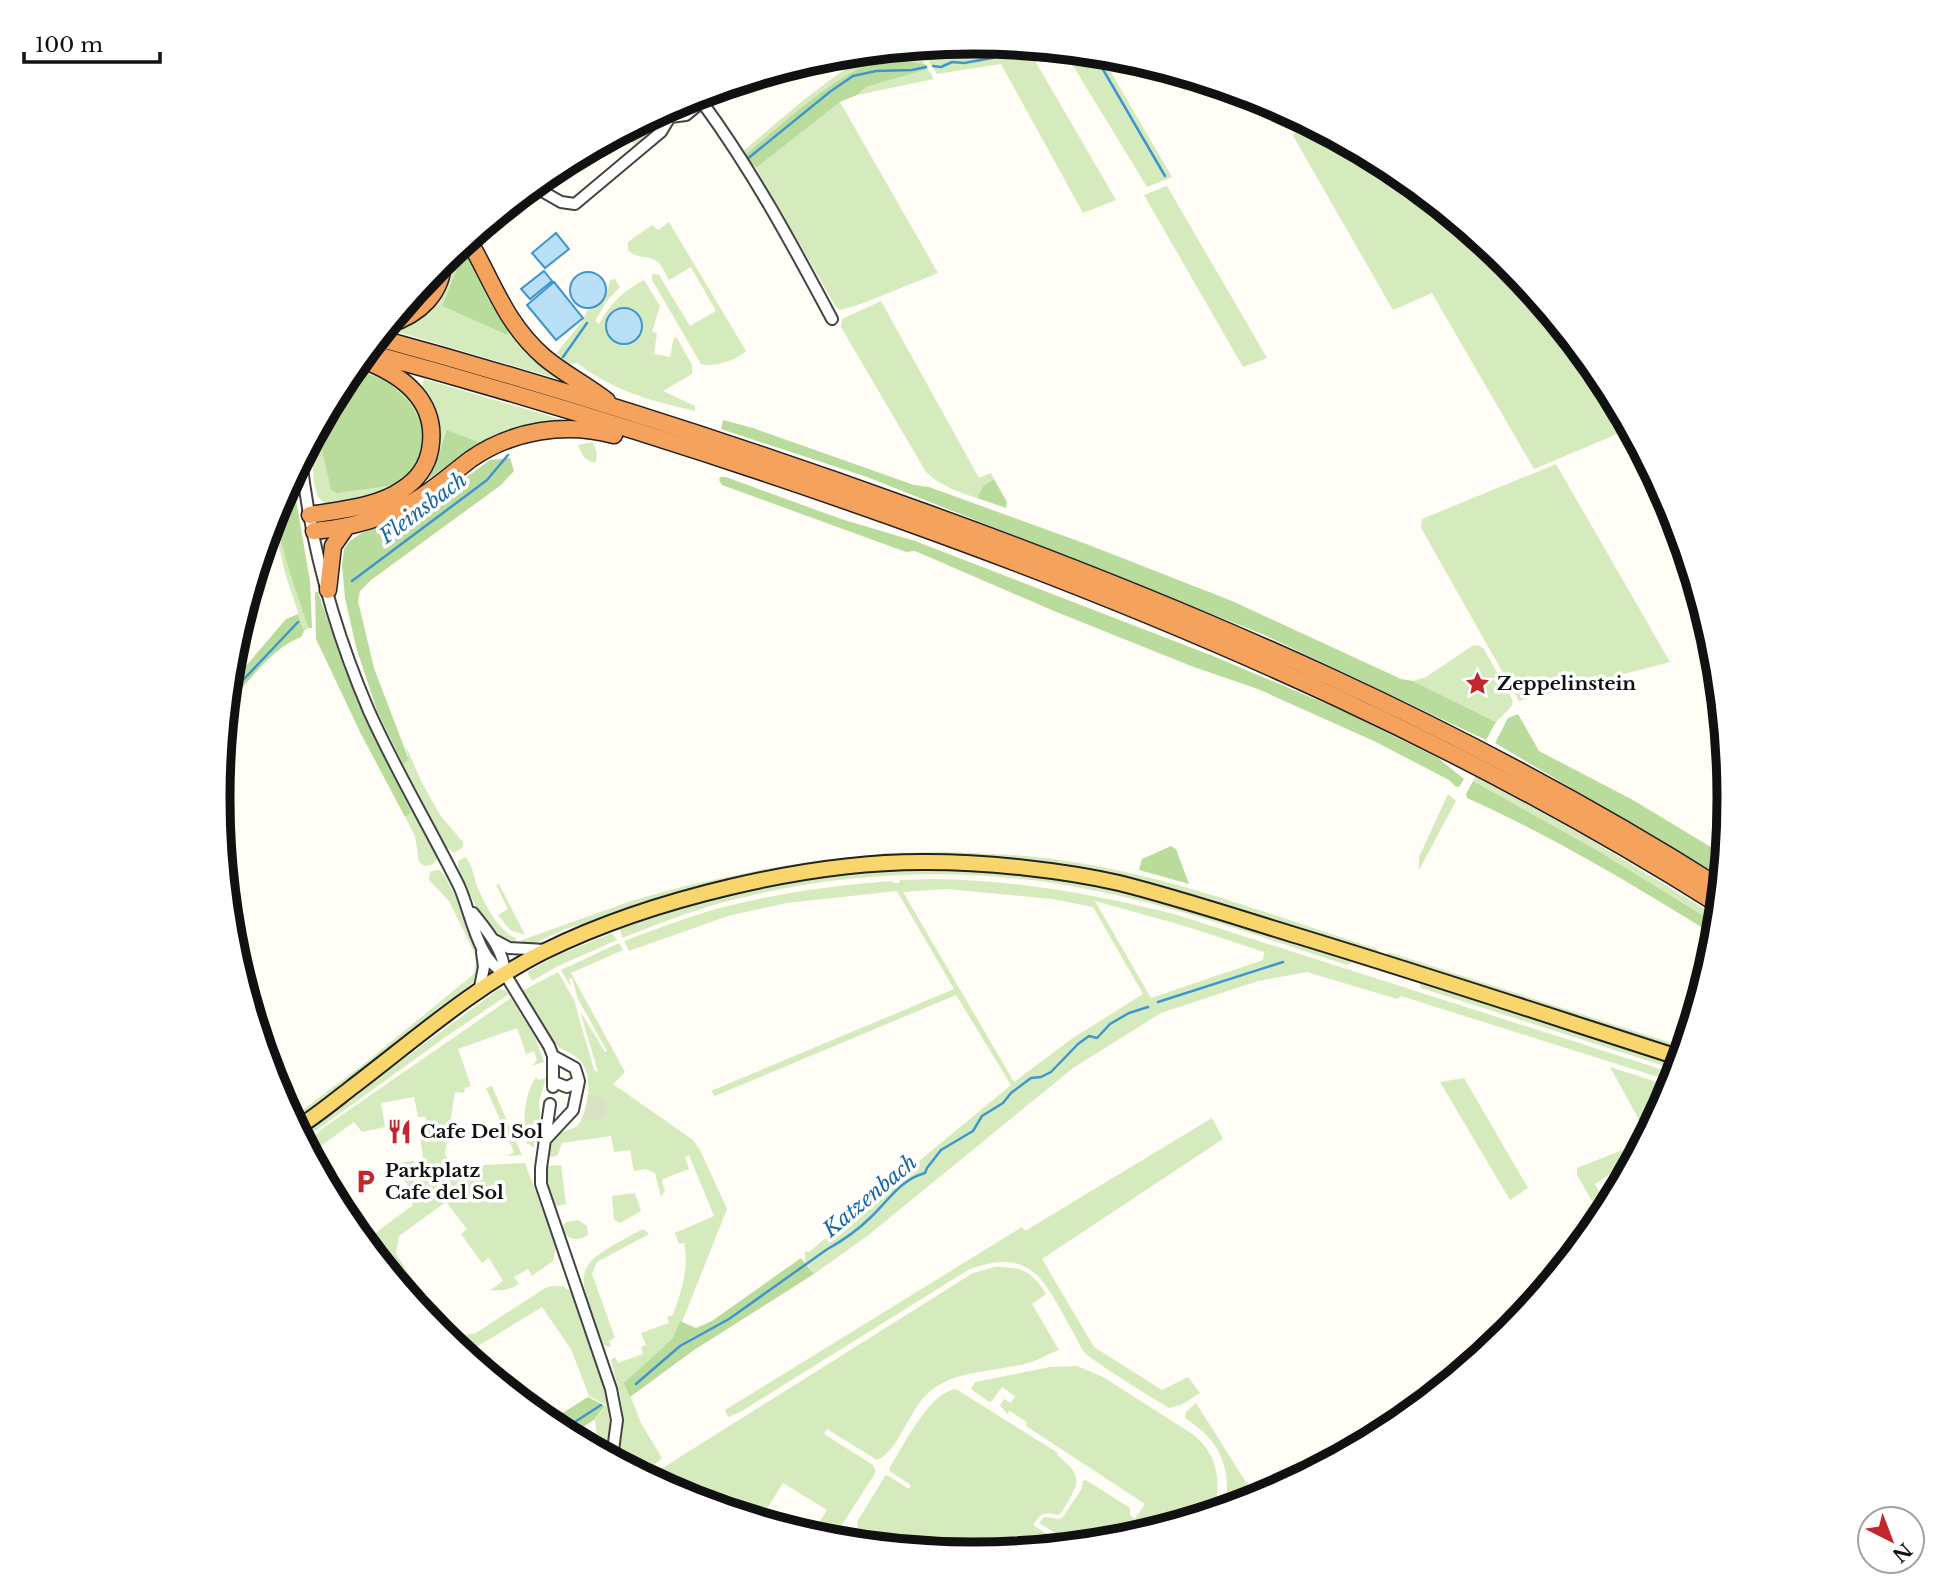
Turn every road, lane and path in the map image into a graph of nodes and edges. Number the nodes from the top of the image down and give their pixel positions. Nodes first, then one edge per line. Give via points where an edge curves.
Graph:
1 (703, 106) edge
2 (668, 121) edge
3 (543, 192) edge
4 (473, 249) edge
5 (440, 280) edge
6 (406, 318) edge
7 (832, 319) dead end
8 (387, 341) edge
9 (376, 355) edge
10 (370, 364) edge
11 (616, 408) junction
12 (659, 439) junction
13 (304, 474) edge
14 (312, 523) junction
15 (347, 526) junction
16 (328, 590) junction
17 (1712, 882) edge
18 (1710, 900) edge
19 (468, 906) junction
20 (493, 939) junction
21 (482, 945) junction
22 (549, 950) junction
23 (505, 974) junction
24 (479, 992) junction
25 (1671, 1055) edge
26 (553, 1056) junction
27 (579, 1081) junction
28 (550, 1104) dead end
29 (304, 1124) edge
30 (546, 1139) junction
31 (613, 1448) edge

1 - 7 street via 729,139
2 - 3 street via 661,132 575,204
4 - 11 highway via 501,304 525,338 546,359
5 - 6 highway via 431,297
8 - 11 highway
9 - 12 highway
10 - 14 highway via 402,379 421,399 431,428 429,456 420,473 397,494
11 - 17 highway via 968,528 1254,642 1496,757
12 - 15 highway via 626,438 587,429 524,434 483,452 408,504
12 - 18 highway via 962,542 1226,647 1452,752
13 - 14 street
14 - 15 highway
14 - 16 street
15 - 16 highway via 333,546
16 - 19 street via 370,711
19 - 20 street
19 - 21 street
20 - 22 street via 509,948
20 - 23 street
21 - 23 street via 494,966
21 - 24 street
22 - 23 main road
22 - 25 main road via 633,916 757,882 882,864 969,863 1118,883 1379,960
23 - 24 main road
23 - 26 street
24 - 29 main road
26 - 27 street via 575,1068
26 - 27 street via 553,1085 567,1087
27 - 30 street via 573,1110
28 - 30 street
30 - 31 street via 541,1184 611,1389 617,1420

